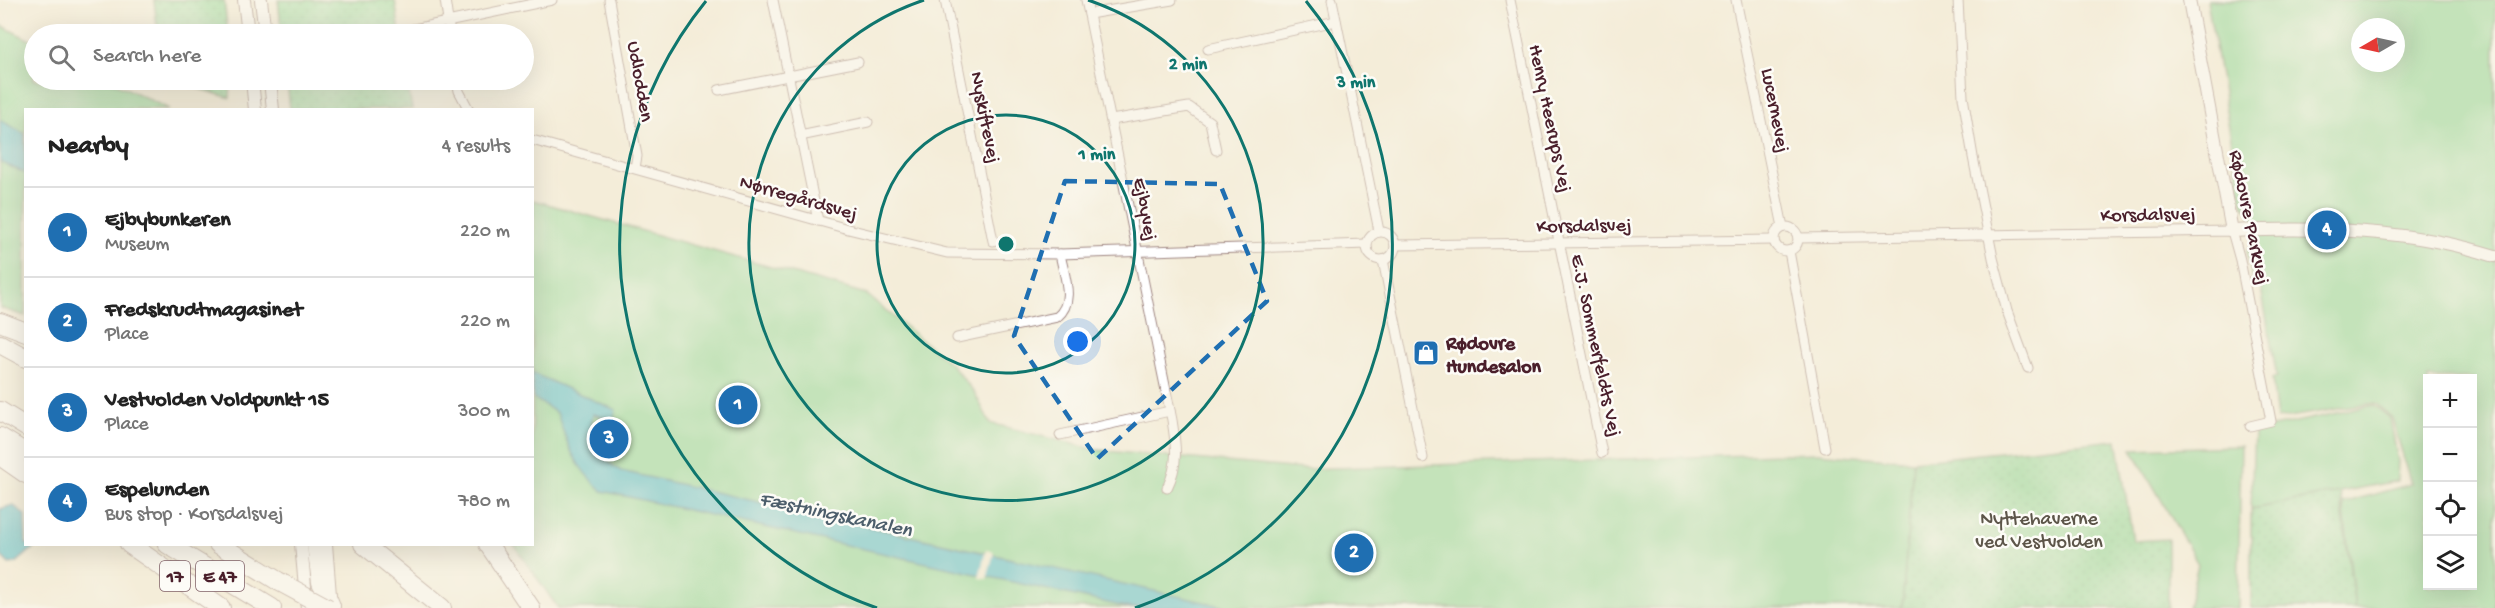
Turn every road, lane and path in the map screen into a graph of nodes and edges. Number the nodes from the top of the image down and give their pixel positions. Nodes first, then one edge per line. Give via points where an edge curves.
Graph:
1 (244, 0) edge
2 (261, 0) edge
3 (445, 0) edge
4 (552, 0) edge
5 (609, 0) edge
6 (773, 0) edge
7 (945, 0) edge
8 (1086, 0) edge
9 (1172, 0) edge
10 (1332, 0) edge
11 (1510, 0) edge
12 (1736, 0) edge
13 (1958, 0) edge
14 (2189, 0) edge
15 (1089, 14) junction
16 (1336, 21) junction
17 (449, 23) junction
18 (247, 24) edge
19 (264, 24) edge
20 (444, 24) edge
21 (1208, 49) dead end
22 (858, 62) dead end
23 (788, 76) junction
24 (253, 90) edge
25 (271, 90) edge
26 (459, 90) edge
27 (719, 90) dead end
28 (255, 108) edge
29 (273, 108) edge
30 (468, 108) edge
31 (1111, 120) junction
32 (868, 122) dead end
33 (800, 136) junction
34 (534, 141) edge
35 (1216, 150) dead end
36 (635, 168) junction
37 (818, 221) junction
38 (1783, 227) junction
39 (1379, 231) junction
40 (2232, 231) junction
41 (1988, 235) junction
42 (1798, 238) junction
43 (1774, 240) junction
44 (993, 241) dead end
45 (1367, 244) junction
46 (1559, 244) junction
47 (1395, 245) junction
48 (1789, 251) junction
49 (1137, 252) junction
50 (1060, 254) junction
51 (2495, 256) edge
52 (1383, 260) junction
53 (0, 322) edge
54 (24, 331) edge
55 (957, 338) dead end
56 (0, 344) edge
57 (24, 357) edge
58 (2028, 368) dead end
59 (0, 411) edge
60 (1170, 411) junction
61 (2250, 426) dead end
62 (24, 427) edge
63 (1060, 435) dead end
64 (0, 437) edge
65 (1825, 448) dead end
66 (24, 452) edge
67 (1602, 453) dead end
68 (0, 456) edge
69 (1423, 458) dead end
70 (24, 473) edge
71 (1167, 488) dead end
72 (132, 546) edge
73 (170, 546) edge
74 (221, 546) edge
75 (301, 546) edge
76 (316, 546) edge
77 (326, 546) edge
78 (365, 546) edge
79 (489, 546) edge
80 (330, 607) edge
81 (221, 608) edge
82 (272, 608) edge
83 (307, 608) edge
84 (442, 608) edge
85 (531, 608) edge

1 - 18 street
2 - 19 street
3 - 17 street
4 - 17 street
5 - 36 street, Udlodden via 637,156
6 - 23 street
7 - 44 street, Nyskiftevej
8 - 15 street, Ejbyvej
9 - 15 street
10 - 16 street
11 - 46 street, Henry Heerups Vej
12 - 38 street, Lucernevej
13 - 41 street via 1967,127
14 - 40 street, Rødovre Parkvej
15 - 31 street, Ejbyvej
16 - 21 street
16 - 39 street
17 - 20 street
22 - 23 street
23 - 27 street
23 - 33 street
24 - 28 street
25 - 29 street
26 - 30 street
31 - 35 street via 1188,107 1210,122
31 - 49 street, Ejbyvej
32 - 33 street
33 - 37 street
34 - 36 street, Nørregårdsvej
36 - 37 street, Nørregårdsvej
37 - 50 street, Nørregårdsvej via 947,254
38 - 42 street via 1792,228
38 - 43 street
39 - 45 street
39 - 47 street via 1390,235
40 - 41 street, Korsdalsvej
40 - 51 street, Korsdalsvej via 2307,229 2401,235
40 - 61 street, Rødovre Parkvej via 2271,421
41 - 42 street, Korsdalsvej
41 - 58 street via 2007,311
42 - 48 street via 1796,247
43 - 46 street, Korsdalsvej
43 - 48 street via 1780,250
45 - 49 street
45 - 52 street via 1373,257
46 - 47 street, Korsdalsvej
46 - 67 street, E.J. Sommerfeldts Vej
47 - 52 street via 1392,255
48 - 65 street
49 - 50 street, Nørregårdsvej
49 - 60 street, Ejbyvej
50 - 55 street via 1069,297 1065,310 1057,317
52 - 69 street
53 - 54 highway
56 - 57 highway
59 - 62 highway
60 - 63 street
60 - 71 street, Ejbyvej via 1177,452
64 - 66 highway
68 - 70 highway
72 - 81 highway, 17
73 - 82 highway, E 47
74 - 80 highway, E 47, bridge
75 - 83 street
76 - 80 highway via 321,582
77 - 80 street
78 - 84 highway
79 - 85 highway

